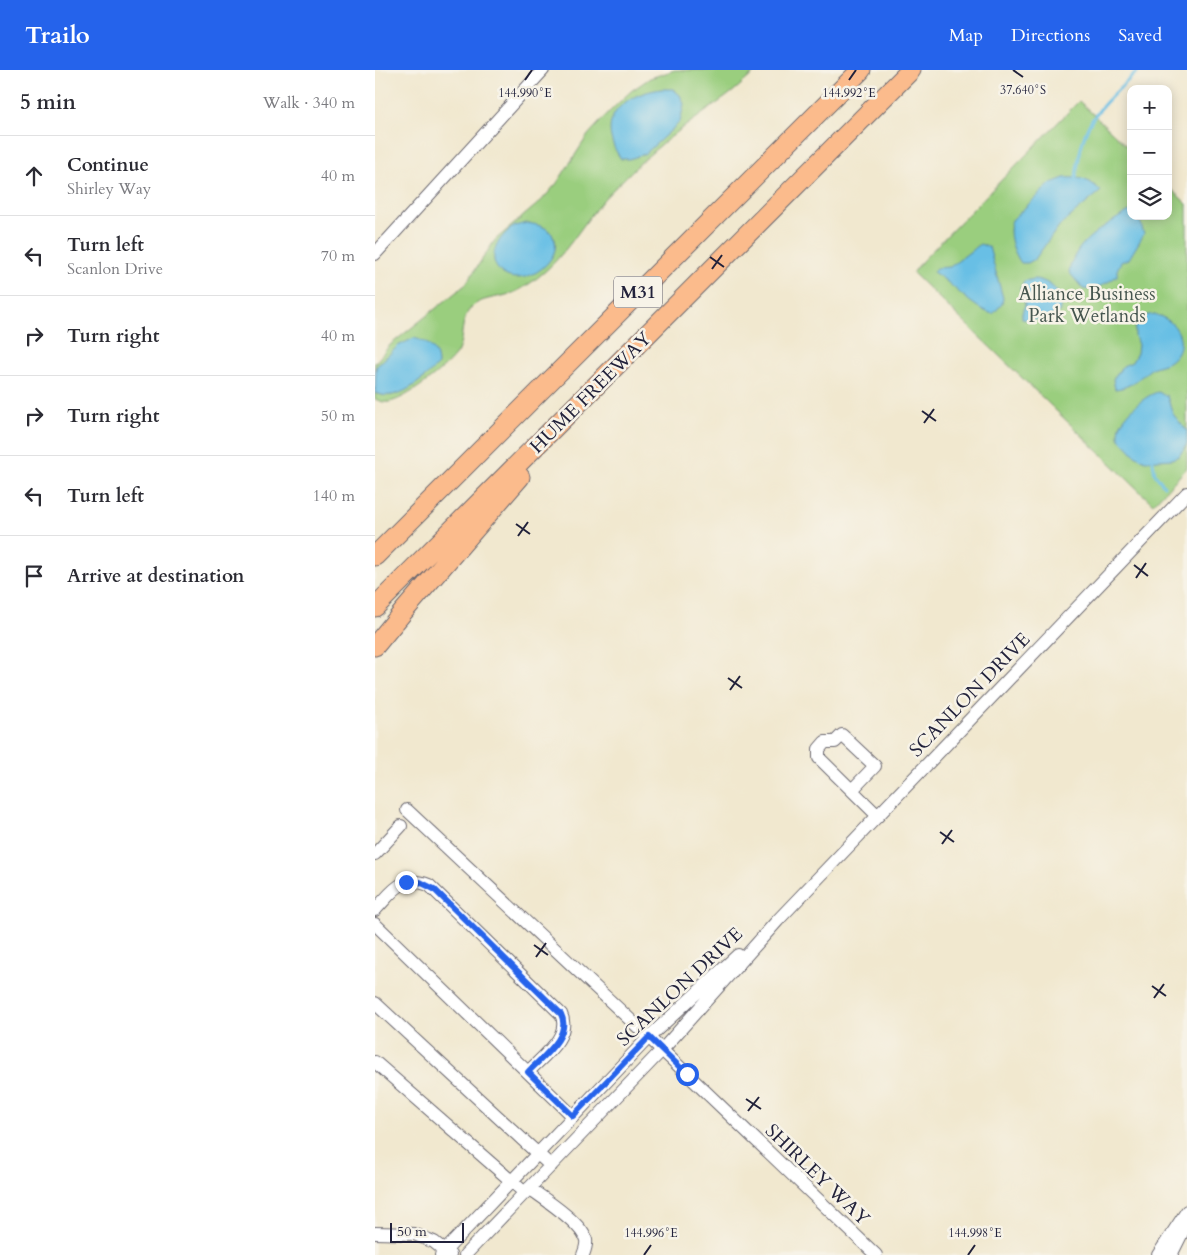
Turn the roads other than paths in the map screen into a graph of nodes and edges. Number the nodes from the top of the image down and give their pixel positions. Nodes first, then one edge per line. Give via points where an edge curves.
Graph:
1 (543, 70) edge
2 (861, 70) edge
3 (911, 70) edge
4 (375, 254) edge
5 (614, 368) junction
6 (1187, 493) edge
7 (416, 514) junction
8 (375, 546) edge
9 (375, 556) edge
10 (375, 607) edge
11 (375, 646) edge
12 (852, 790) junction
13 (407, 810) dead end
14 (878, 816) junction
15 (401, 826) dead end
16 (375, 854) edge
17 (375, 910) edge
18 (778, 920) junction
19 (375, 924) edge
20 (375, 1003) edge
21 (649, 1037) junction
22 (662, 1050) junction
23 (375, 1062) edge
24 (528, 1072) junction
25 (573, 1116) junction
26 (537, 1153) junction
27 (551, 1166) junction
28 (511, 1180) junction
29 (527, 1191) junction
30 (1187, 1211) edge
31 (1187, 1222) edge
32 (375, 1233) edge
33 (445, 1254) edge
34 (465, 1255) edge
35 (583, 1255) edge
36 (876, 1255) edge
37 (1158, 1255) edge
38 (1171, 1255) edge

1 - 4 street
2 - 7 highway, HUME FREEWAY / M31
3 - 5 highway, HUME FREEWAY / M31
5 - 10 highway, HUME FREEWAY / M31
5 - 11 highway
6 - 14 street, SCANLON DRIVE
7 - 8 highway
7 - 9 highway, HUME FREEWAY / M31
12 - 12 street via 819,758 819,749 825,742 835,742 842,735 875,766
12 - 14 street
13 - 21 street, SHIRLEY WAY
14 - 18 street, SCANLON DRIVE
15 - 16 street
17 - 24 street via 406,882 429,885 561,1014 565,1025 561,1037
18 - 21 street, SCANLON DRIVE
18 - 22 street, SCANLON DRIVE
19 - 24 street
20 - 26 street
21 - 22 street, SHIRLEY WAY
21 - 25 street, SCANLON DRIVE
22 - 27 street, SCANLON DRIVE
22 - 36 street, SHIRLEY WAY
23 - 28 street
24 - 25 street
25 - 26 street, SCANLON DRIVE
26 - 27 street
26 - 28 street, SCANLON DRIVE
27 - 29 street, SCANLON DRIVE
28 - 29 street
28 - 33 street, SCANLON DRIVE
29 - 34 street, SCANLON DRIVE
29 - 35 street via 555,1206 577,1227 586,1240
30 - 37 street
31 - 38 street
32 - 33 street via 414,1234 434,1242

